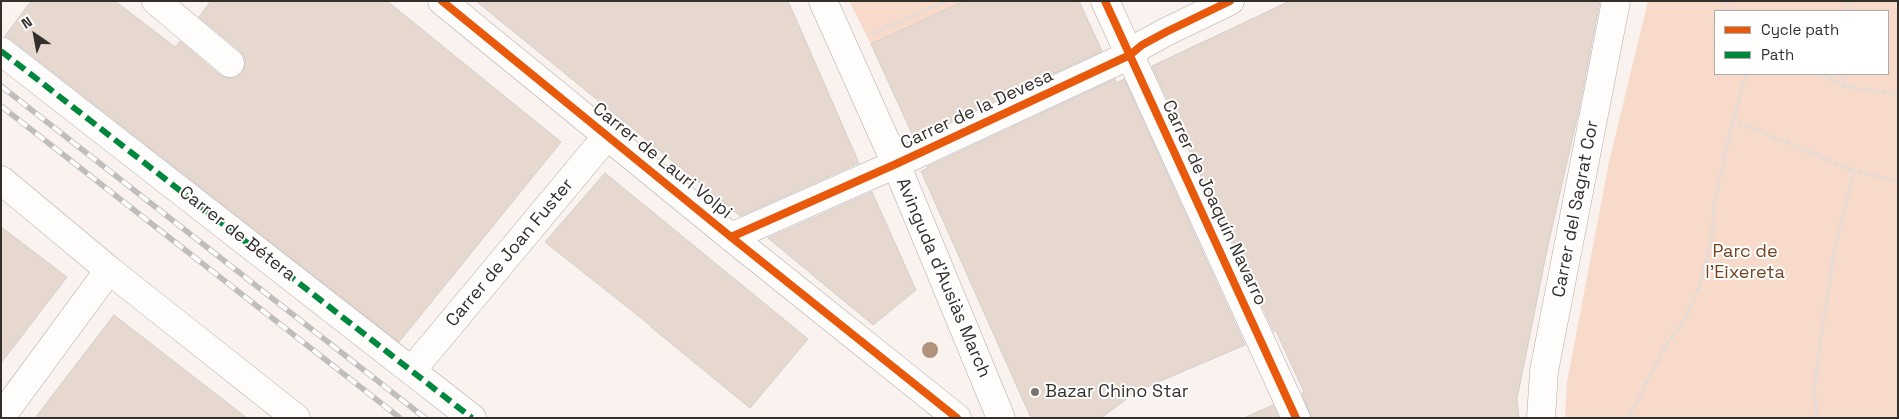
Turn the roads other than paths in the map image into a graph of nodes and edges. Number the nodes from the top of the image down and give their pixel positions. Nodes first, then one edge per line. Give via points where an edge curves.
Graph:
1 (442, 1) edge
2 (823, 1) edge
3 (1105, 1) edge
4 (1230, 1) edge
5 (1616, 1) edge
6 (169, 5) edge
7 (1, 51) edge
8 (1130, 55) junction
9 (230, 63) dead end
10 (607, 136) junction
11 (896, 164) junction
12 (1, 180) edge
13 (731, 237) junction
14 (109, 270) junction
15 (412, 370) junction
16 (1, 417) edge
17 (296, 418) edge
18 (472, 418) edge
19 (957, 418) edge
20 (1001, 418) edge
21 (1296, 418) edge
22 (1541, 418) edge

1 - 10 street, Carrer de Lauri Volpi
2 - 11 street, Avinguda d'Ausiàs March
3 - 8 street, Carrer de Joaquín Navarro
4 - 8 street, Carrer de la Devesa via 1158,36
5 - 22 street, Carrer del Sagrat Cor via 1546,362
6 - 9 street
7 - 15 street, Carrer de Bétera
8 - 11 street, Carrer de la Devesa
8 - 21 street, Carrer de Joaquín Navarro
10 - 13 street, Carrer de Lauri Volpi
10 - 15 street, Carrer de Joan Fuster
11 - 13 street, Carrer de la Devesa
11 - 20 street, Avinguda d'Ausiàs March
12 - 14 street
13 - 19 street, Carrer de Lauri Volpi
14 - 16 street
14 - 17 street
15 - 18 street, Carrer de Bétera

